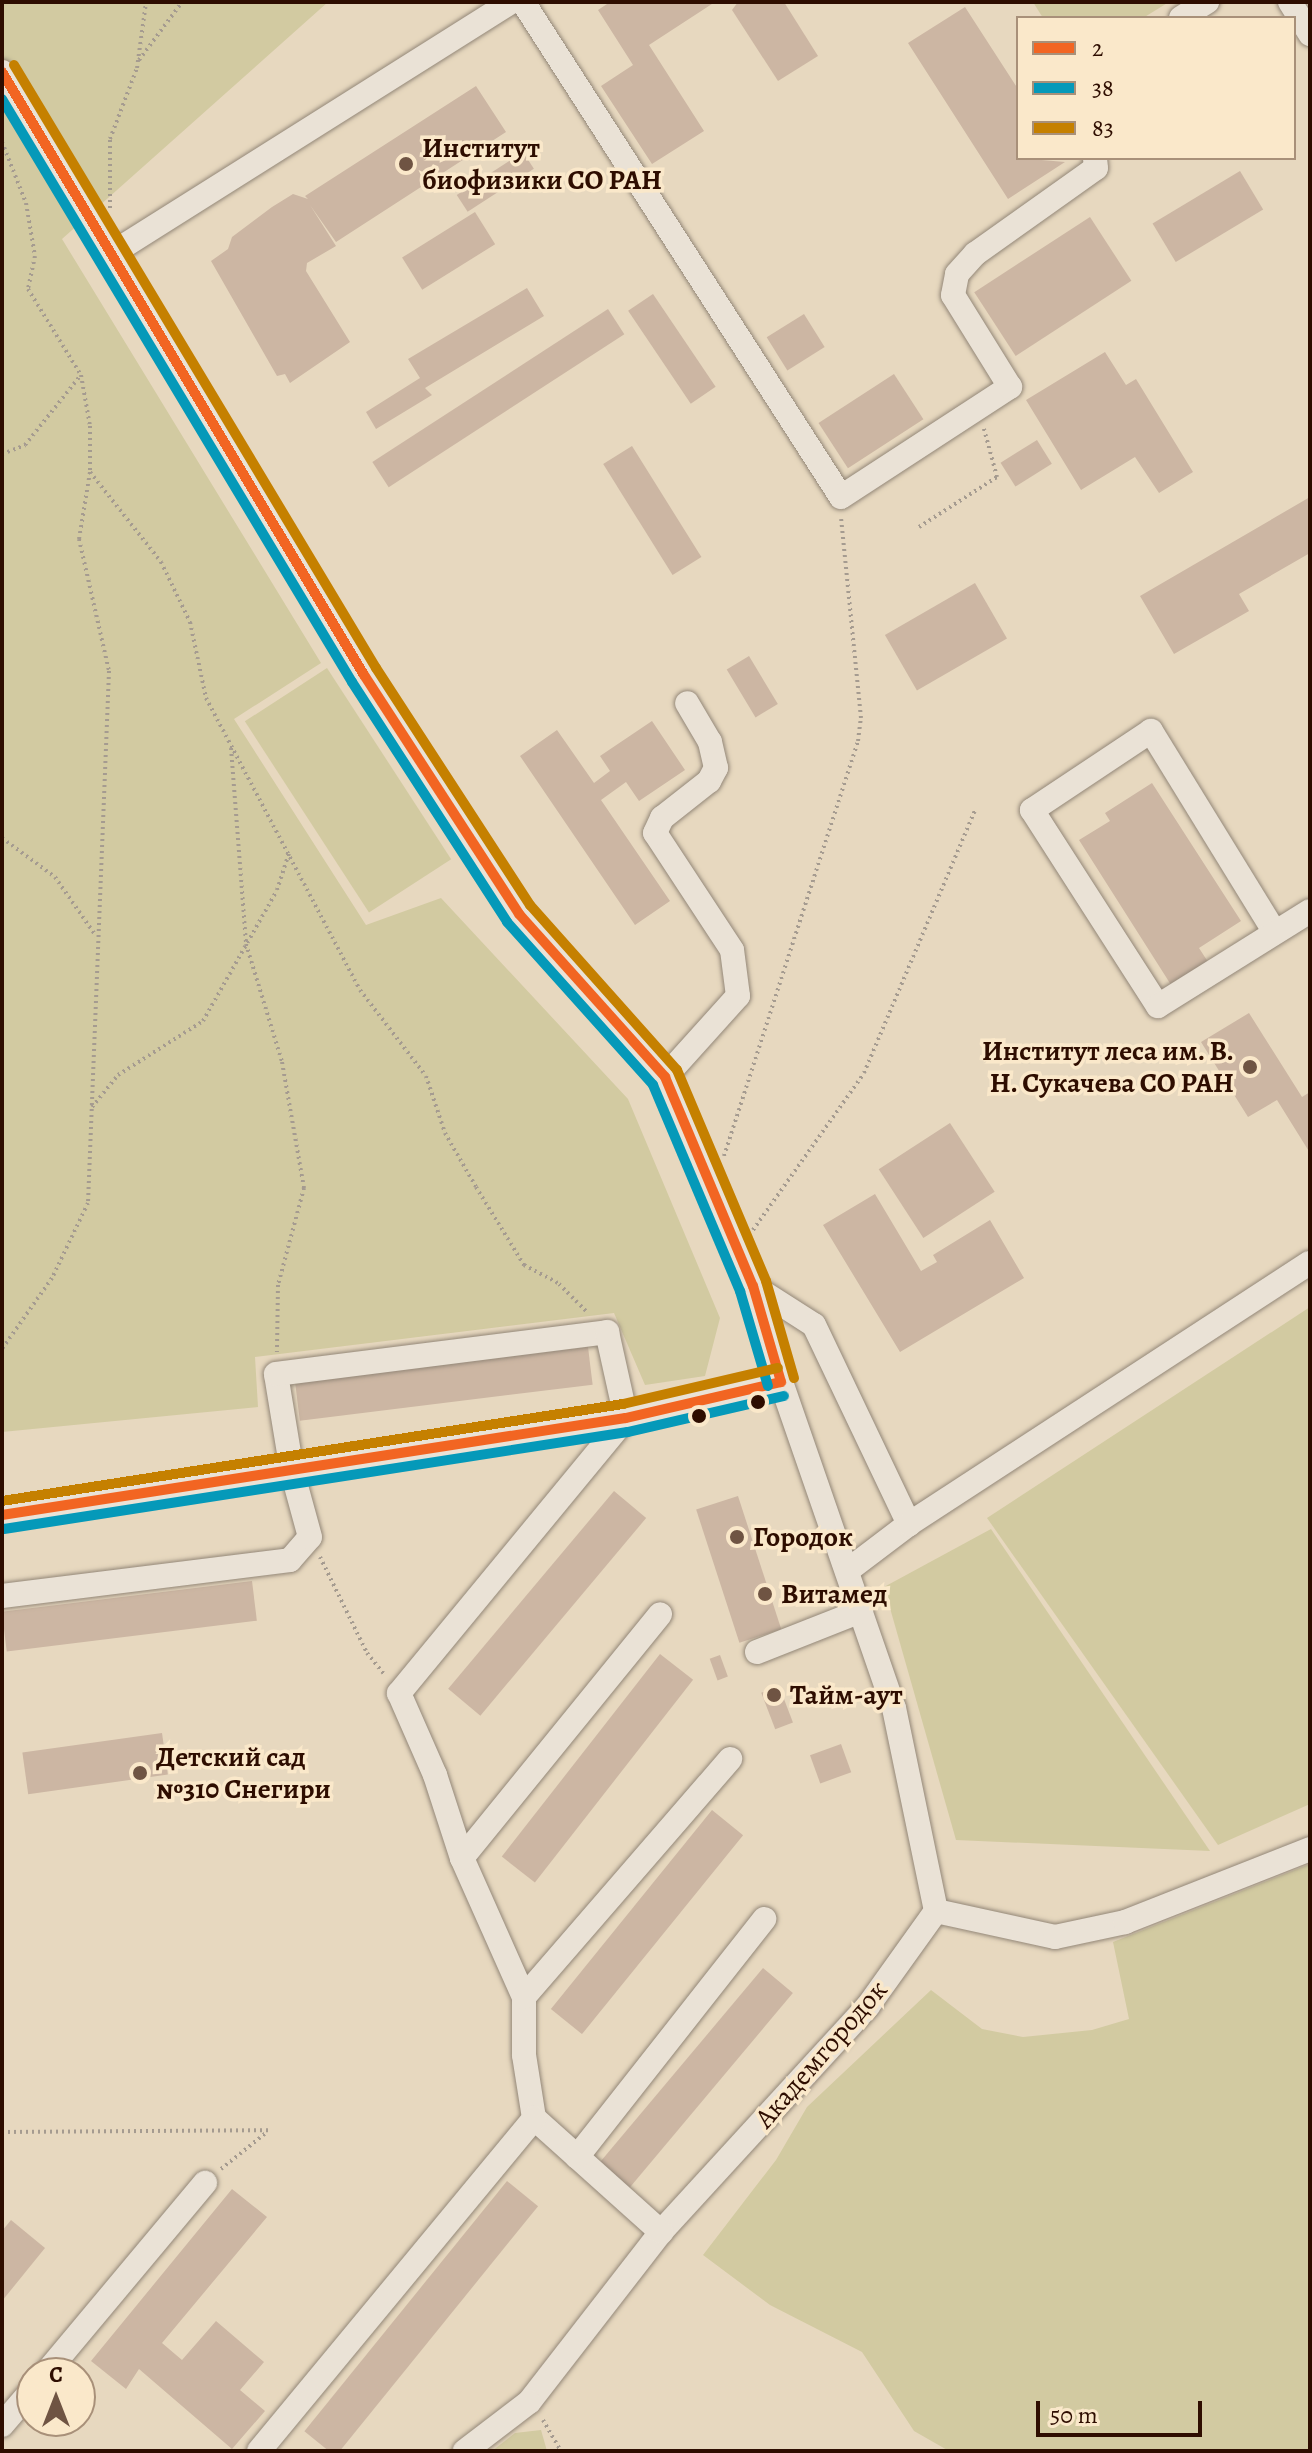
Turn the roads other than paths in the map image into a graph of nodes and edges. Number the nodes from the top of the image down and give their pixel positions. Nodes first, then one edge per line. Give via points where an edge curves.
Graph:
1 (511, 2) edge
2 (523, 2) edge
3 (1207, 2) edge
4 (1290, 2) edge
5 (1184, 16) edge
6 (1310, 34) edge
7 (2, 72) edge
8 (1095, 160) edge
9 (111, 254) junction
10 (687, 703) dead end
11 (1310, 911) edge
12 (1274, 931) junction
13 (665, 1077) junction
14 (1310, 1263) edge
15 (753, 1286) junction
16 (781, 1382) junction
17 (626, 1418) junction
18 (292, 1471) junction
19 (2, 1515) edge
20 (909, 1524) junction
21 (847, 1571) junction
22 (2, 1596) edge
23 (861, 1611) junction
24 (660, 1614) dead end
25 (757, 1652) dead end
26 (730, 1759) dead end
27 (1310, 1849) edge
28 (462, 1858) junction
29 (936, 1911) junction
30 (764, 1919) dead end
31 (524, 1997) junction
32 (534, 2118) junction
33 (577, 2157) junction
34 (205, 2183) road end
35 (661, 2232) junction
36 (59, 2357) edge
37 (16, 2409) edge
38 (2, 2425) edge
39 (259, 2451) edge
40 (465, 2451) edge

1 - 9 street
2 - 8 street via 841,497 1010,387 953,295 957,274 975,254 1096,168
3 - 5 street
4 - 6 street
7 - 9 street
9 - 13 street via 355,662 519,914
10 - 13 street via 710,742 716,768 709,781 662,818 655,833 732,950 738,996
11 - 12 street
12 - 12 street via 1158,1006 1032,810 1151,731
13 - 15 street
14 - 20 street
15 - 16 street
15 - 20 street via 814,1325
16 - 17 street
16 - 21 street
17 - 18 street
17 - 18 street via 607,1332 276,1374
17 - 28 street via 399,1693 435,1775
18 - 19 street
18 - 22 street via 310,1537 290,1560
20 - 21 street
21 - 23 street
23 - 25 street
23 - 29 street via 894,1708
24 - 28 street
26 - 31 street
27 - 29 street via 1125,1922 1055,1937
28 - 31 street
29 - 35 street, Академгородок via 868,2006
30 - 33 street
31 - 32 street via 524,2055
32 - 33 street
32 - 39 street
33 - 35 street
34 - 36 street
35 - 40 street, Академгородок via 529,2402
37 - 38 street

